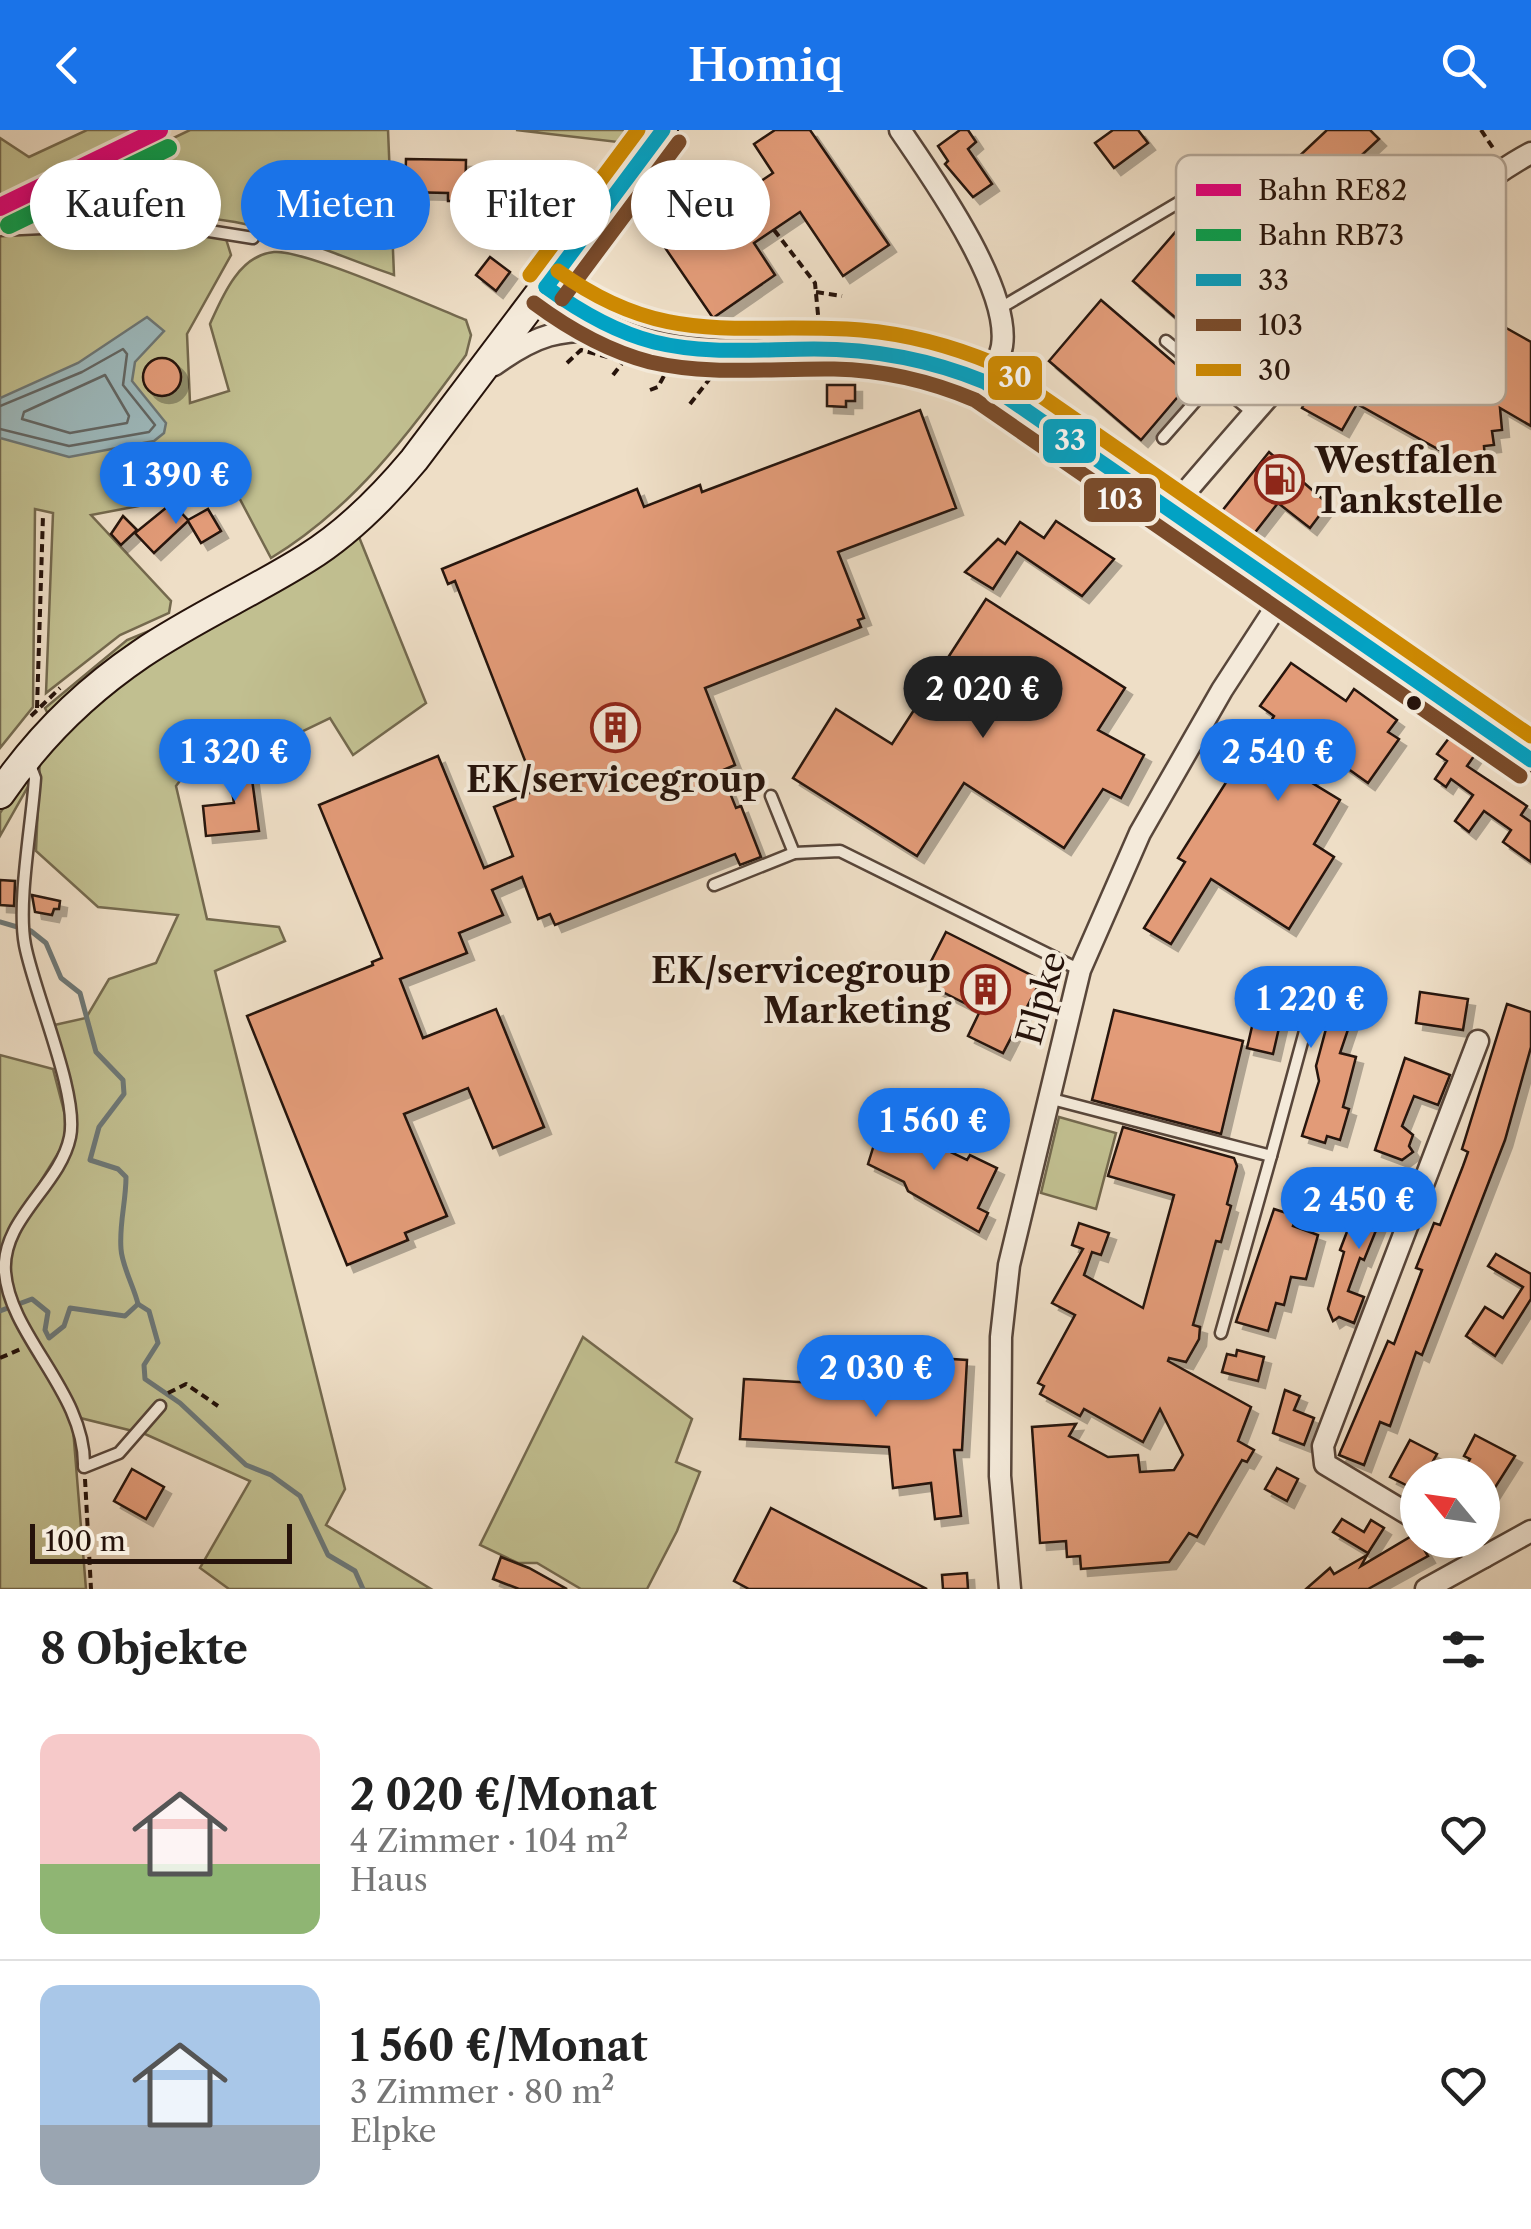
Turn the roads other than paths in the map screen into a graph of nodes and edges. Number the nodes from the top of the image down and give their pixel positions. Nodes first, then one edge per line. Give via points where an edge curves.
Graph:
1 (663, 130) edge
2 (900, 130) edge
3 (1531, 152) edge
4 (1506, 166) edge
5 (1176, 204) edge
6 (0, 230) edge
7 (241, 236) edge
8 (546, 288) junction
9 (996, 310) junction
10 (624, 332) junction
11 (1166, 340) dead end
12 (1176, 348) edge
13 (480, 374) junction
14 (986, 382) junction
15 (1192, 405) edge
16 (1244, 405) edge
17 (1260, 405) edge
18 (1253, 413) junction
19 (1162, 438) dead end
20 (1172, 508) junction
21 (1286, 590) junction
22 (25, 758) junction
23 (1531, 760) edge
24 (0, 794) edge
25 (771, 796) dead end
26 (794, 852) junction
27 (714, 885) dead end
28 (1080, 970) junction
29 (1305, 1030) dead end
30 (1478, 1041) dead end
31 (1048, 1098) junction
32 (1271, 1156) junction
33 (1221, 1333) dead end
34 (160, 1406) dead end
35 (1400, 1510) edge
36 (1531, 1531) edge
37 (1500, 1548) edge
38 (1482, 1558) edge
39 (1010, 1589) edge
40 (1426, 1589) edge

1 - 8 street
2 - 9 street via 969,240
3 - 4 street
5 - 9 lane
6 - 7 lane via 134,219
8 - 10 street
8 - 13 street
9 - 14 street via 1002,345
10 - 13 street via 564,328 522,345
10 - 14 street via 696,348 890,353
11 - 12 lane
13 - 22 street via 390,488 348,527 310,557 142,653 69,711
14 - 20 street
15 - 19 lane
16 - 18 lane
17 - 18 street
18 - 20 street
20 - 21 street
21 - 23 street
21 - 28 street, Elpke via 1140,833
22 - 24 street
22 - 34 lane via 36,778 24,942 71,1134 6,1253 10,1295 62,1388 85,1446 84,1467 120,1454
25 - 26 lane
26 - 27 lane
26 - 28 lane via 856,857
28 - 31 street, Elpke
29 - 32 lane
30 - 35 street via 1323,1446 1324,1464 1336,1475
31 - 32 lane
31 - 39 street, Elpke via 1009,1265 1000,1336 1000,1476
32 - 33 lane
36 - 37 street
38 - 40 street

